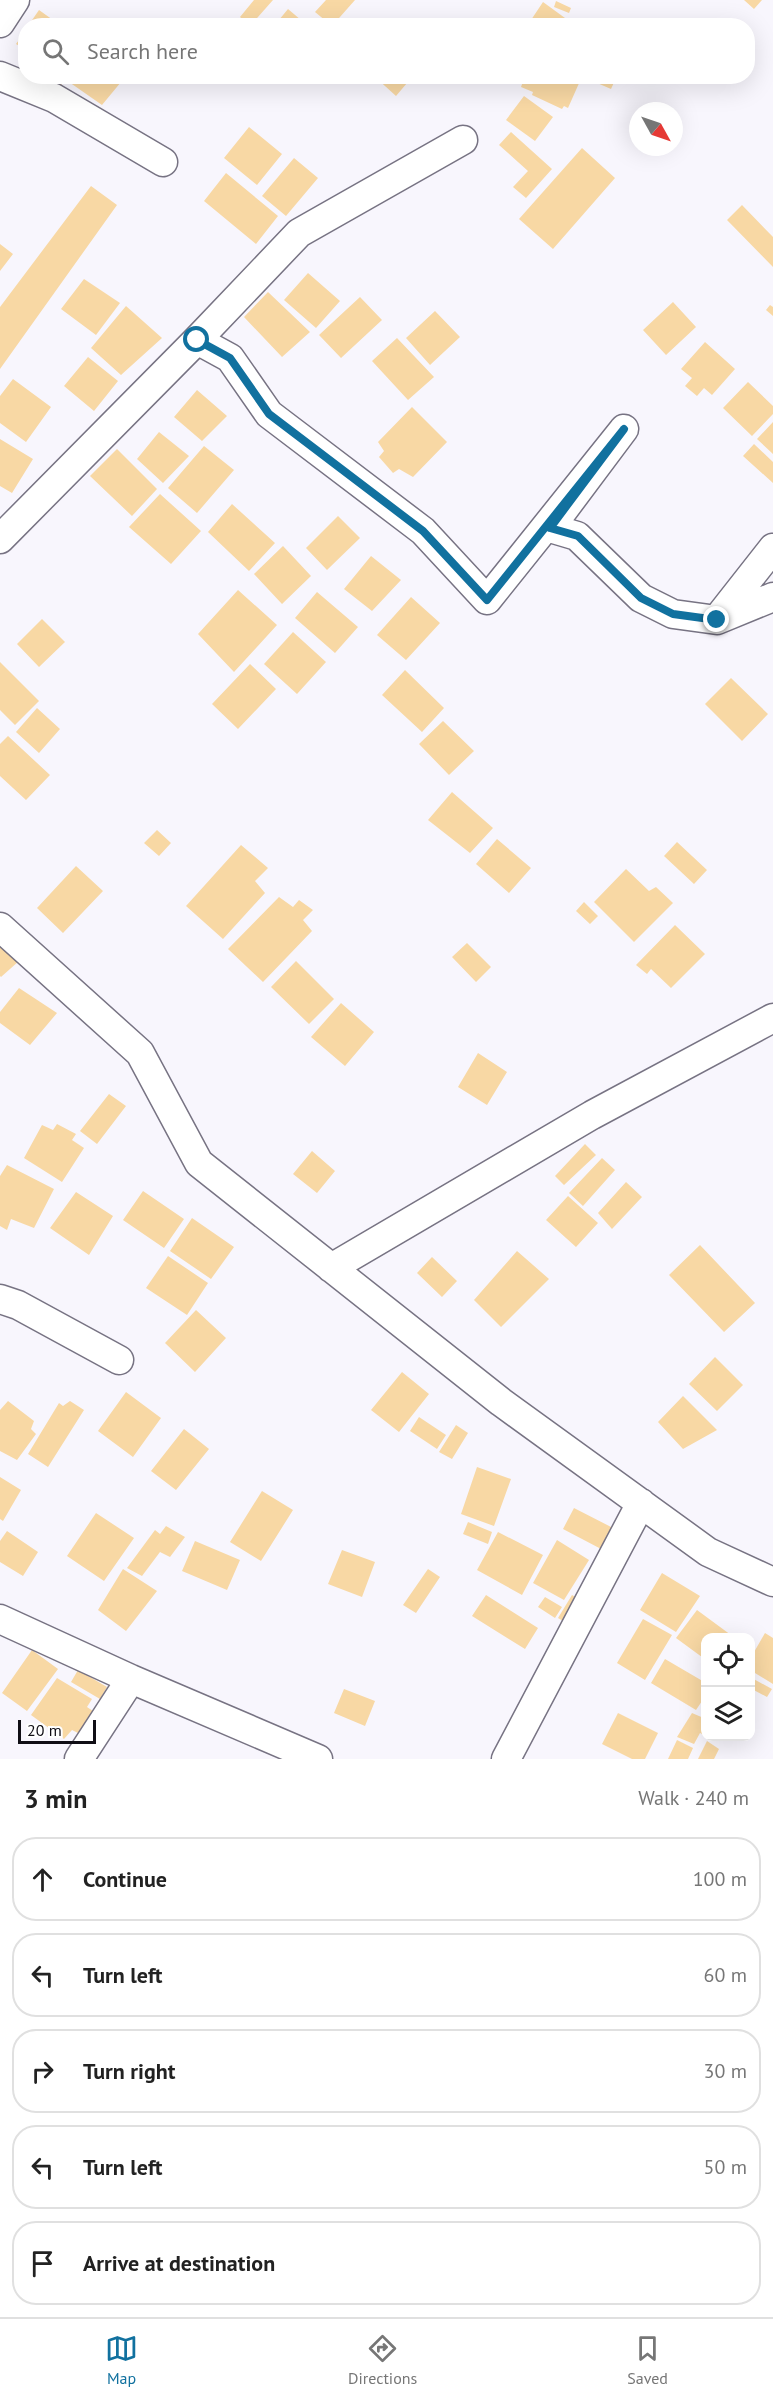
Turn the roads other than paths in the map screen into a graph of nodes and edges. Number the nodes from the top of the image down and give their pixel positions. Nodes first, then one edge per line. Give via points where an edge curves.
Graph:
1 (15, 0) edge
2 (0, 23) edge
3 (0, 76) edge
4 (18, 83) edge
5 (20, 84) edge
6 (463, 140) dead end
7 (164, 162) dead end
8 (197, 340) junction
9 (3, 532) edge
10 (773, 548) edge
11 (773, 597) edge
12 (717, 620) junction
13 (0, 927) edge
14 (773, 1018) edge
15 (332, 1268) junction
16 (0, 1299) edge
17 (119, 1360) dead end
18 (641, 1503) junction
19 (773, 1582) edge
20 (0, 1619) edge
21 (131, 1679) junction
22 (79, 1759) edge
23 (318, 1759) edge
24 (507, 1759) edge

1 - 2 street
3 - 4 street
5 - 7 street via 54,98
6 - 8 street via 299,233
8 - 9 street
8 - 12 street via 230,358 269,414 423,531 487,600 624,429 550,528 578,536 641,598 673,614
10 - 12 street
11 - 12 street
13 - 15 street via 140,1053 200,1163
14 - 15 street via 592,1114
15 - 18 street via 501,1402
16 - 17 street
18 - 19 street via 708,1552
18 - 24 street
20 - 21 street
21 - 22 street
21 - 23 street

